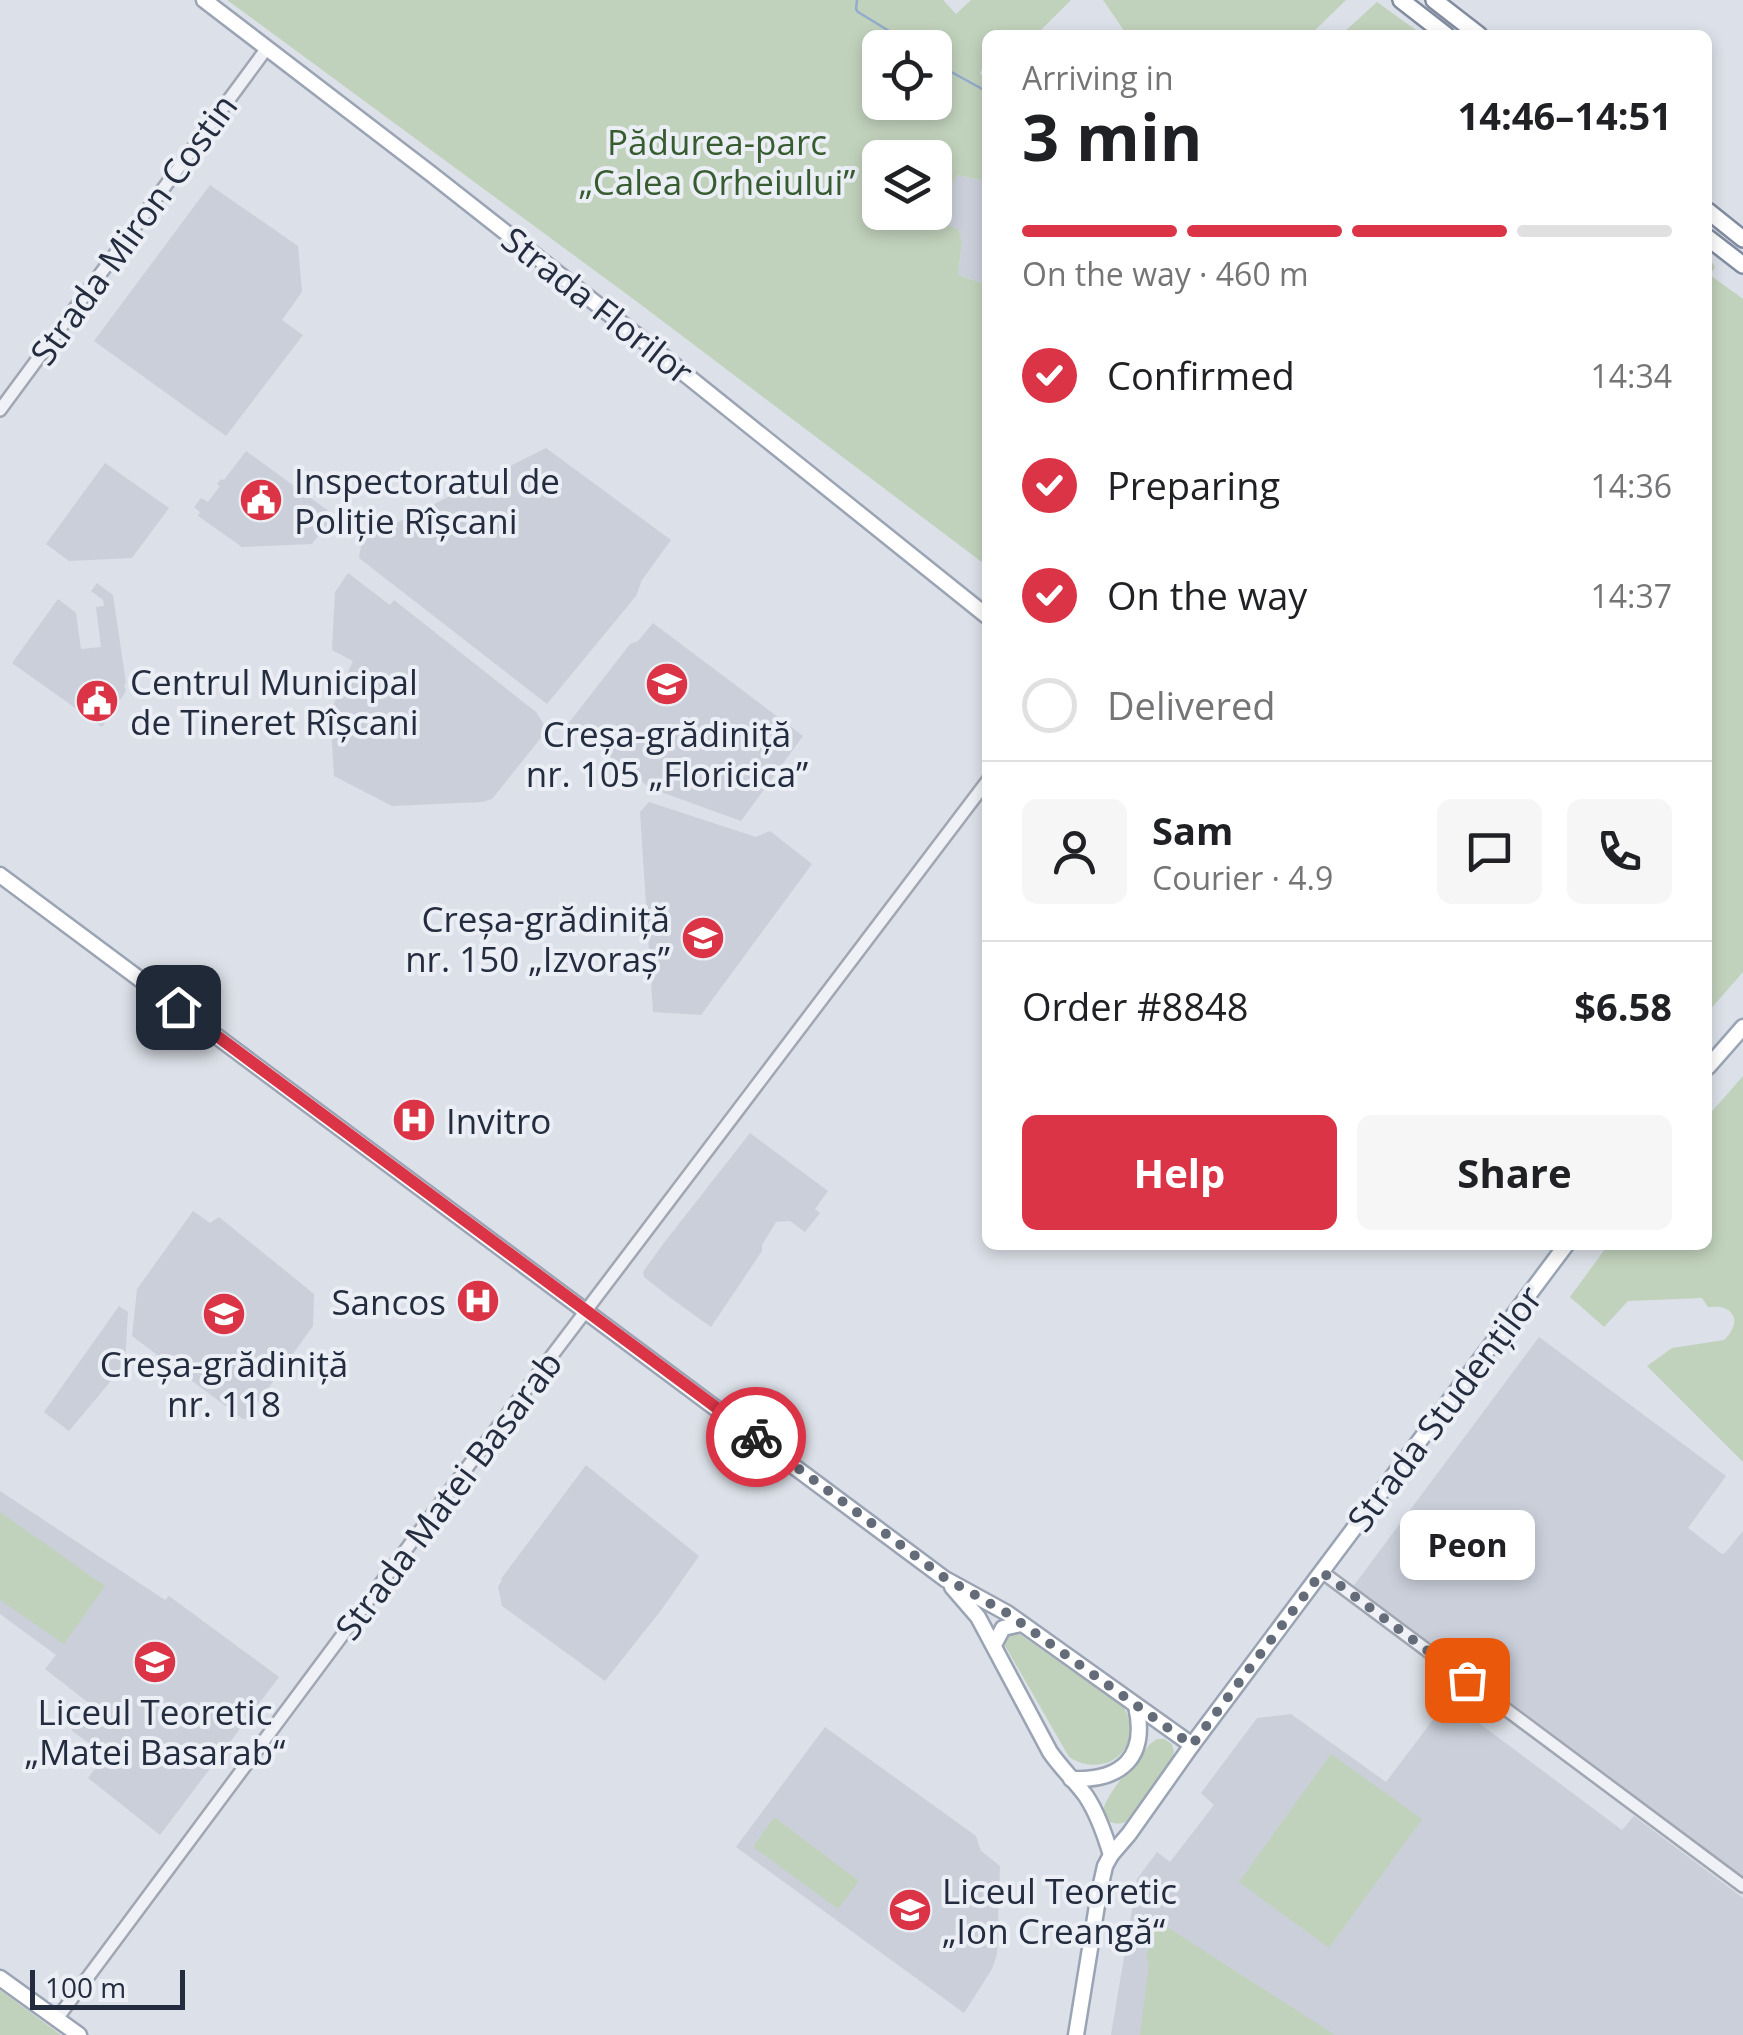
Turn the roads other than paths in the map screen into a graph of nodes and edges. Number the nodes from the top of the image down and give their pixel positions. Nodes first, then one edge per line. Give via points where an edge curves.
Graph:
1 (204, 0) edge
2 (1401, 0) edge
3 (1434, 0) edge
4 (1440, 30) edge
5 (1473, 30) edge
6 (267, 48) junction
7 (1712, 219) edge
8 (1743, 239) edge
9 (1712, 241) edge
10 (1743, 265) edge
11 (0, 410) edge
12 (982, 612) edge
13 (982, 788) edge
14 (0, 874) edge
15 (1743, 1027) edge
16 (1712, 1062) edge
17 (1562, 1250) edge
18 (586, 1312) junction
19 (1322, 1572) junction
20 (945, 1578) junction
21 (1021, 1624) junction
22 (994, 1646) junction
23 (1136, 1706) junction
24 (1192, 1745) junction
25 (1072, 1780) junction
26 (1112, 1855) junction
27 (1743, 1886) edge
28 (0, 1978) edge
29 (56, 2020) junction
30 (79, 2035) edge
31 (1076, 2035) edge

1 - 6 main road, Strada Florilor
2 - 4 highway
3 - 5 highway
6 - 11 street, Strada Miron Costin
6 - 12 main road, Strada Florilor
7 - 8 highway
9 - 10 highway
13 - 18 street, Strada Matei Basarab
14 - 18 main road
15 - 16 main road
17 - 19 main road, Strada Studenților
18 - 20 main road
18 - 29 street, Strada Matei Basarab
19 - 24 main road, Strada Studenților
19 - 27 street
20 - 21 main road
20 - 22 main road
21 - 22 main road via 1003,1628
21 - 23 main road
22 - 25 main road
23 - 24 main road
23 - 25 main road via 1140,1738 1125,1764 1099,1779
24 - 26 main road, Strada Studenților
25 - 26 main road via 1092,1806
26 - 31 main road, Strada Studenților
28 - 29 main road
29 - 30 main road

